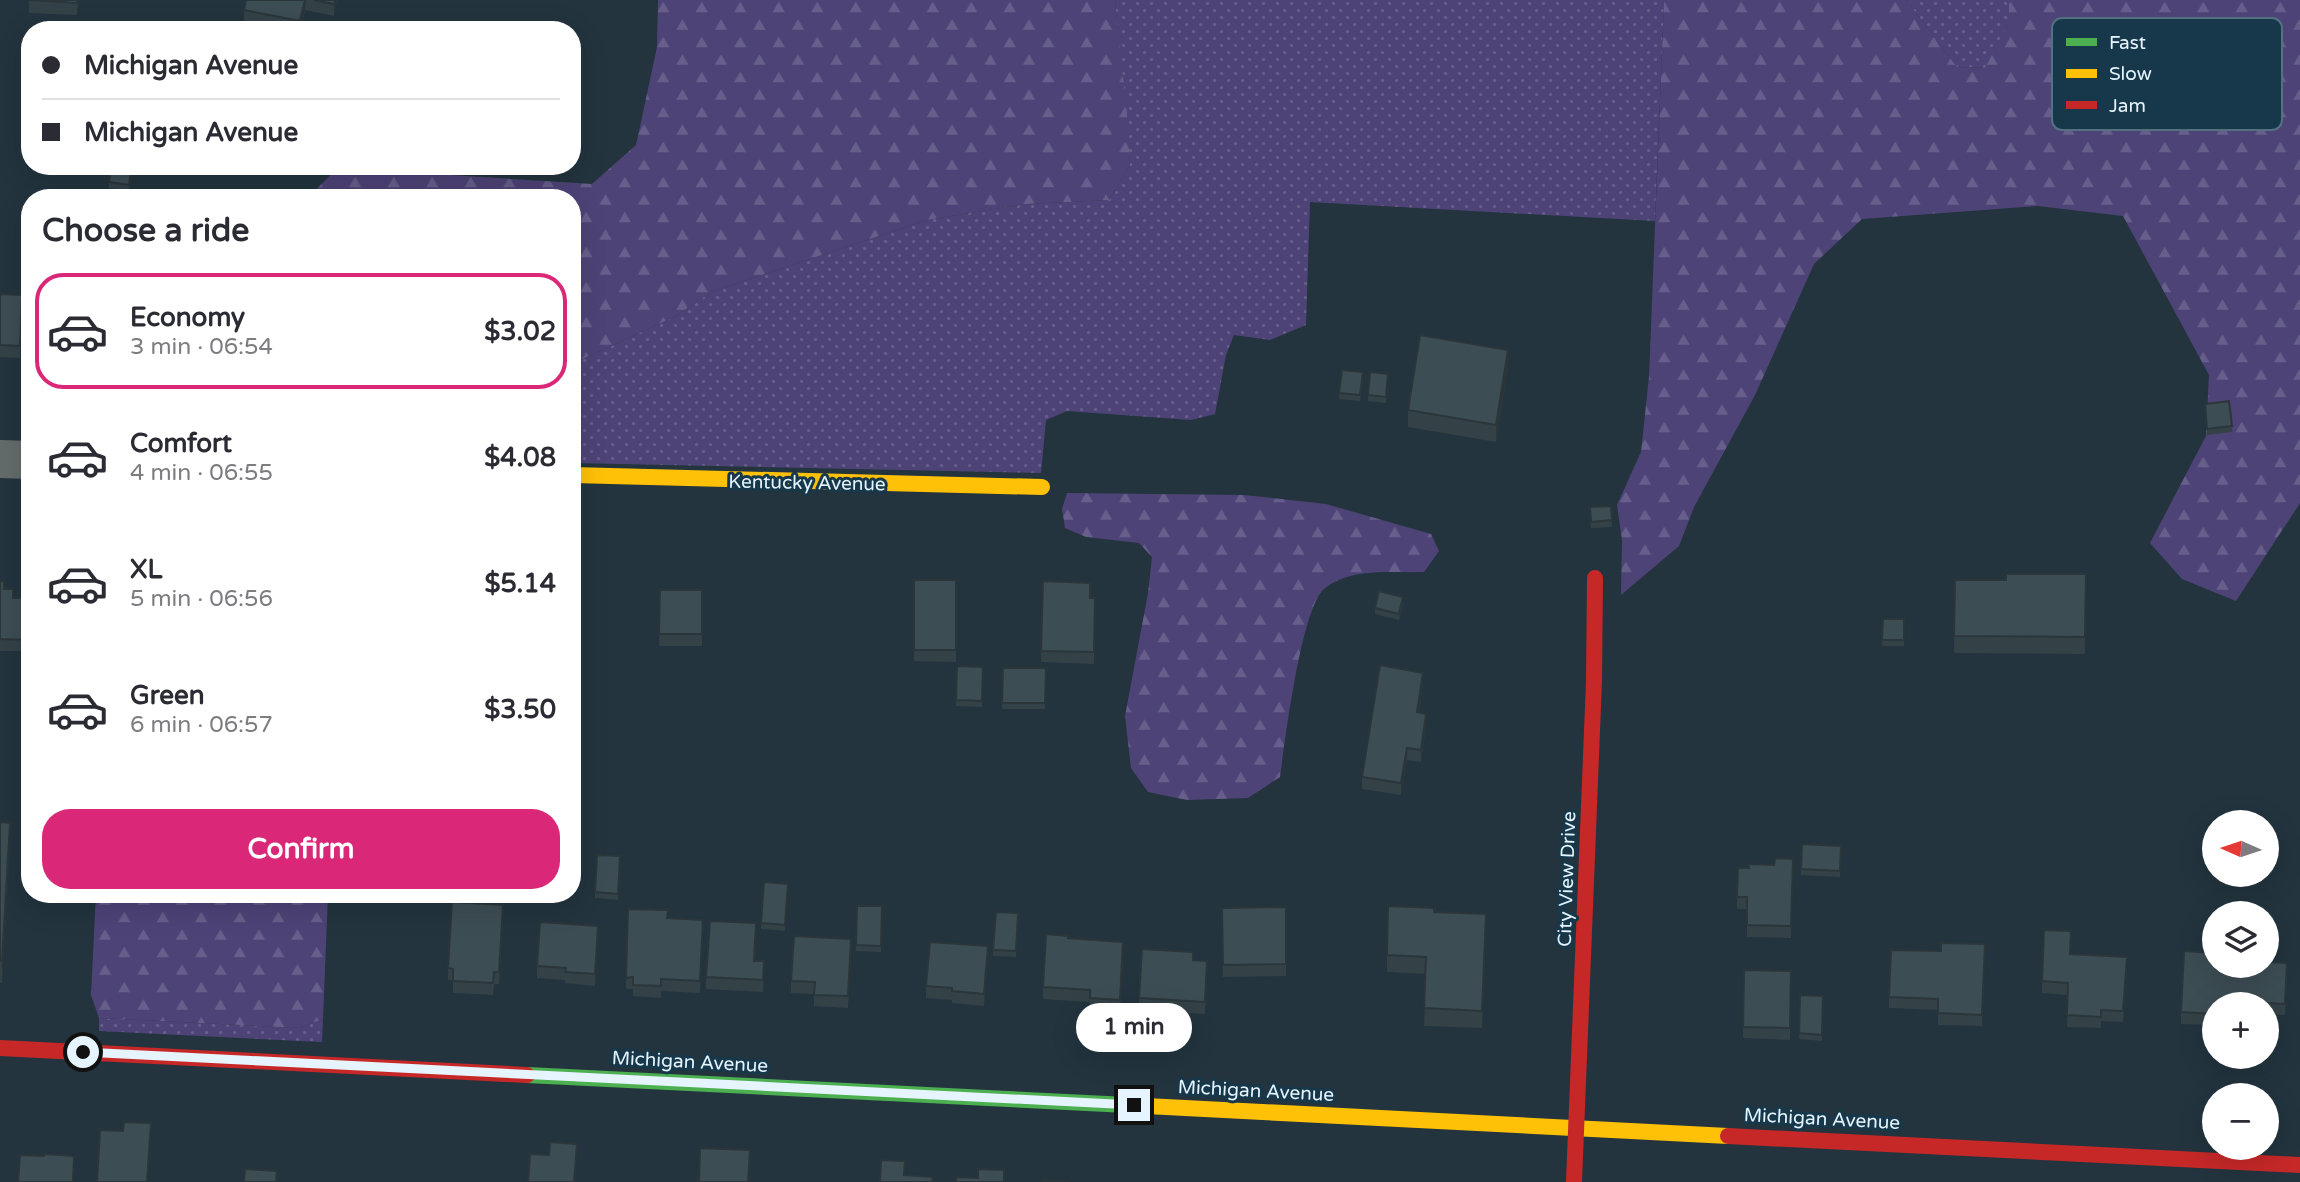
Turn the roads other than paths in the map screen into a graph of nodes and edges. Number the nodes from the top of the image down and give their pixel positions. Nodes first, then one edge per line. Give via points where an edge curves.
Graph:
1 (0, 460) edge
2 (21, 460) edge
3 (581, 475) edge
4 (1042, 487) dead end
5 (1595, 578) dead end
6 (0, 1048) edge
7 (1577, 1127) junction
8 (2300, 1164) edge
9 (1574, 1182) edge

1 - 2 street
3 - 4 street, Kentucky Avenue
5 - 7 street, City View Drive
6 - 7 street, Michigan Avenue
7 - 8 street, Michigan Avenue
7 - 9 street, City View Drive

